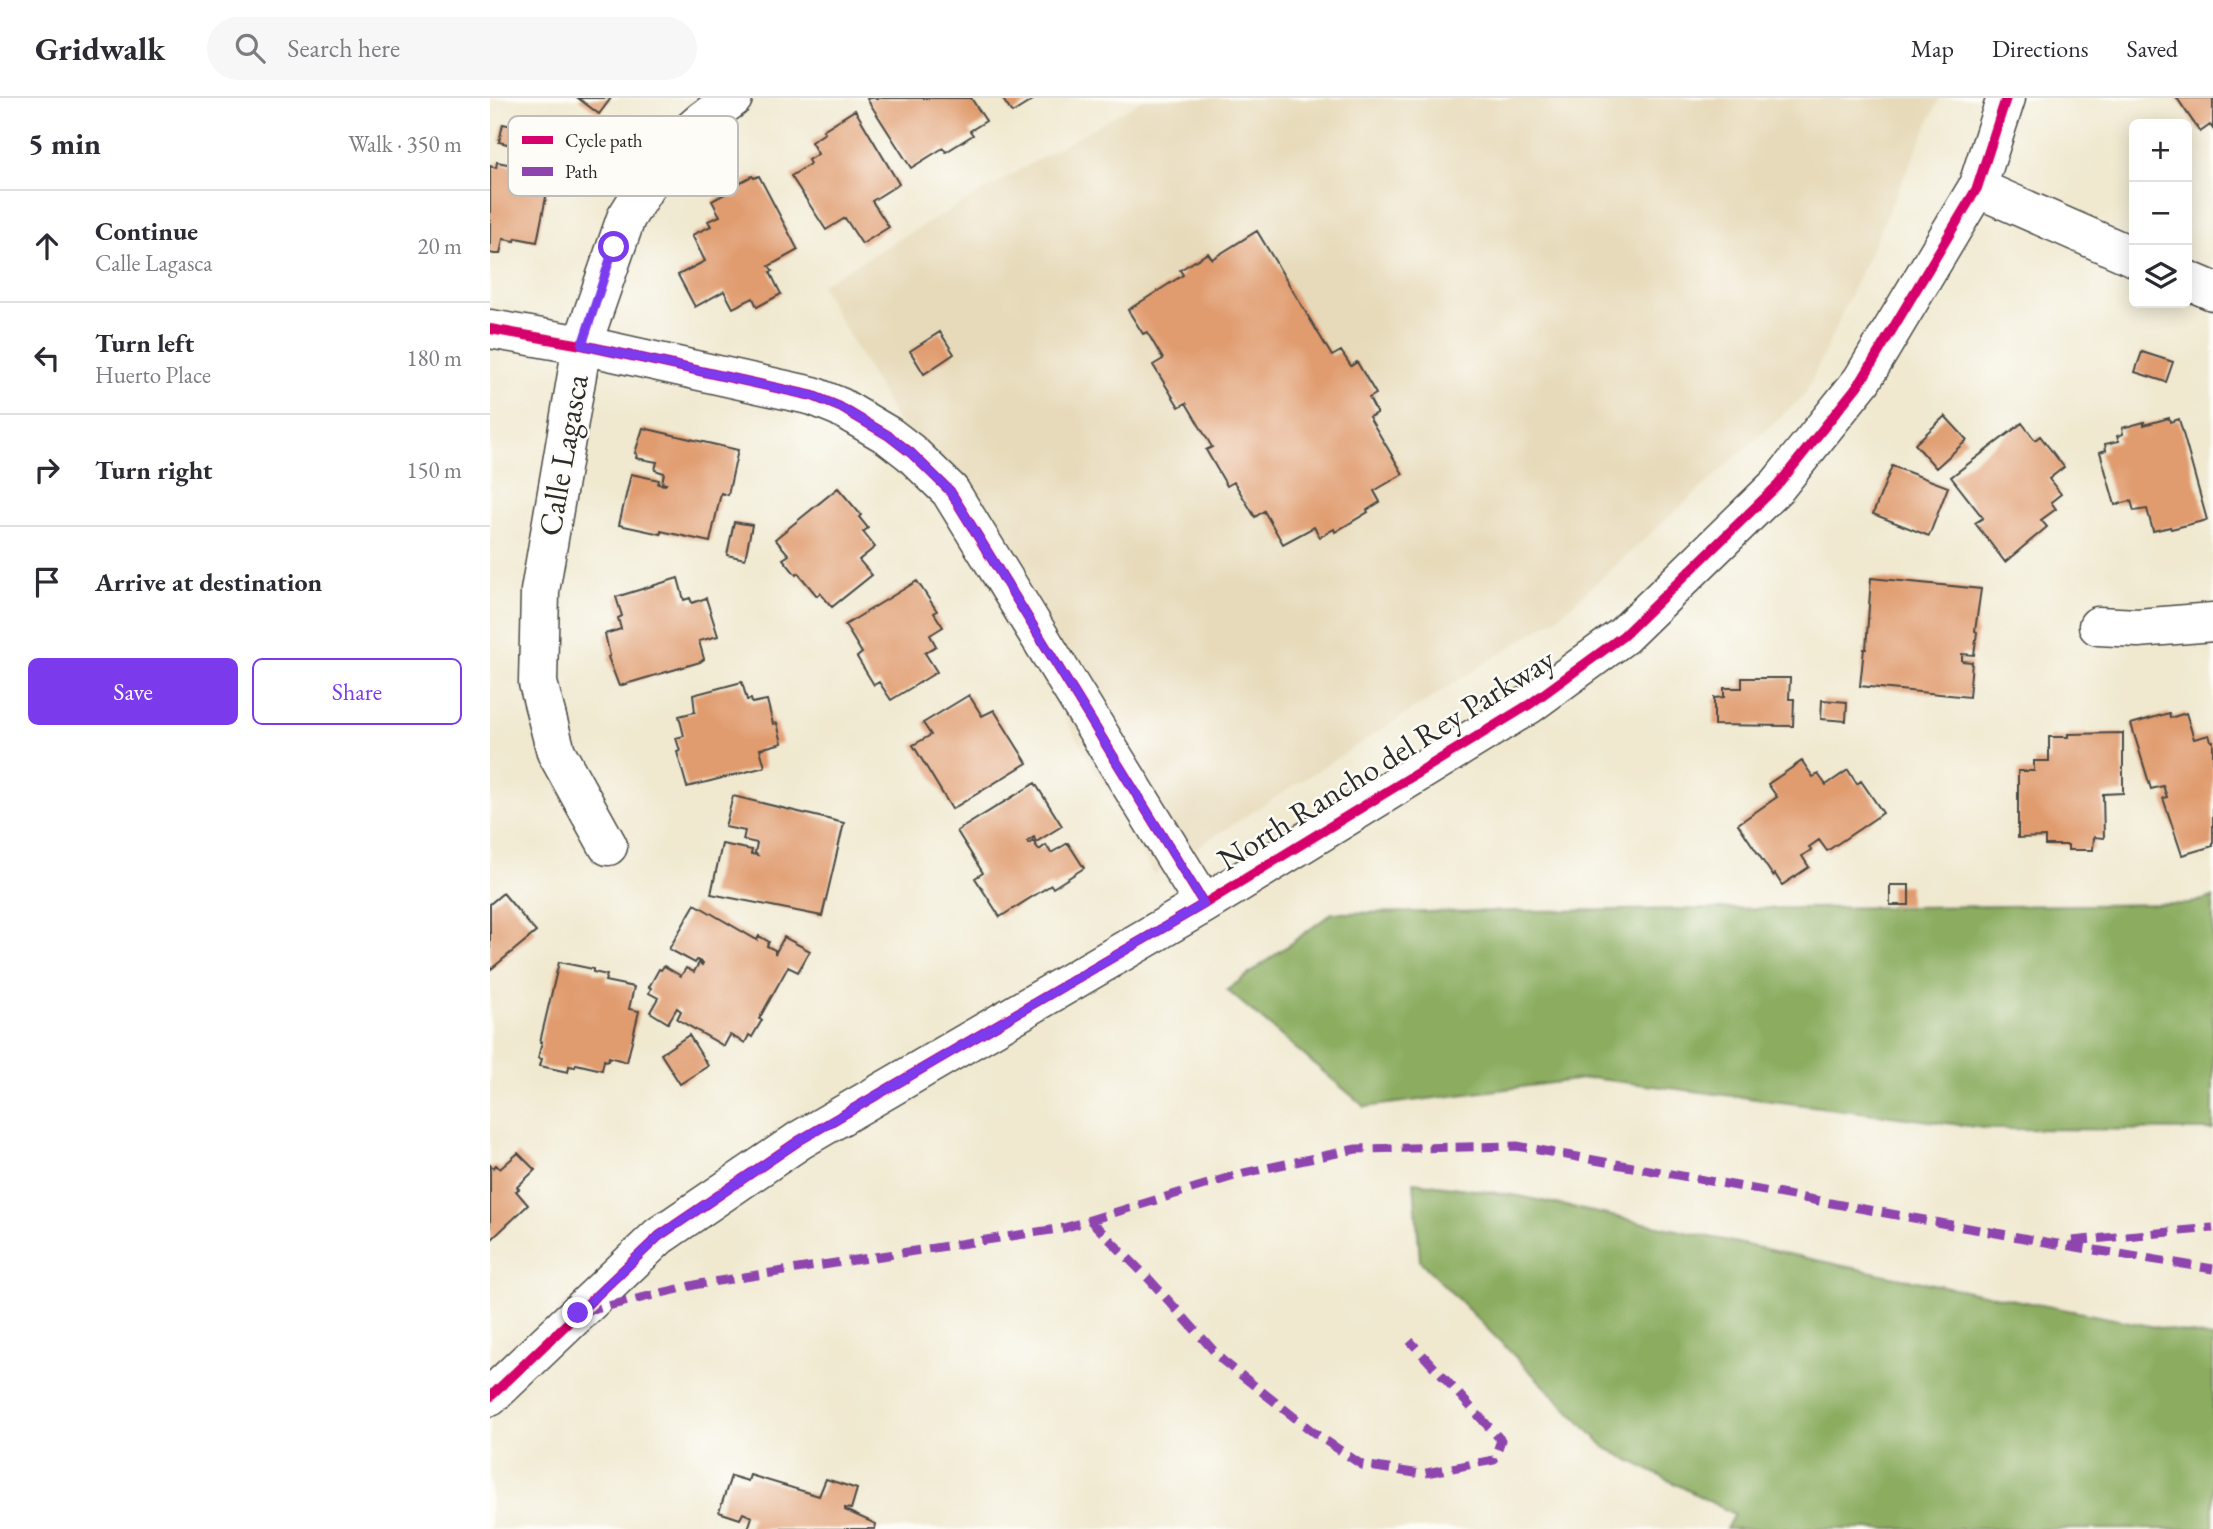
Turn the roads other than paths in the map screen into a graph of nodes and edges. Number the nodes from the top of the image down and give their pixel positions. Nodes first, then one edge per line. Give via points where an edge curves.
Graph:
1 (733, 98) edge
2 (2006, 98) edge
3 (709, 116) edge
4 (1977, 188) junction
5 (639, 196) edge
6 (2129, 255) edge
7 (2192, 282) edge
8 (2213, 291) edge
9 (490, 328) edge
10 (582, 345) junction
11 (2213, 622) edge
12 (2098, 626) dead end
13 (608, 846) dead end
14 (1204, 904) junction
15 (490, 1396) edge

1 - 3 street, Calle Lagasca
2 - 4 street, North Rancho del Rey Parkway
4 - 6 street
4 - 14 street, North Rancho del Rey Parkway via 1862,380 1778,485 1623,636 1530,704
5 - 10 street, Calle Lagasca via 614,247
7 - 8 street
9 - 10 street
10 - 13 street, Calle Lagasca via 540,591 538,683 556,752
10 - 14 street via 813,396 865,420 911,453 950,491
11 - 12 street
14 - 15 street, North Rancho del Rey Parkway via 800,1140 659,1236

